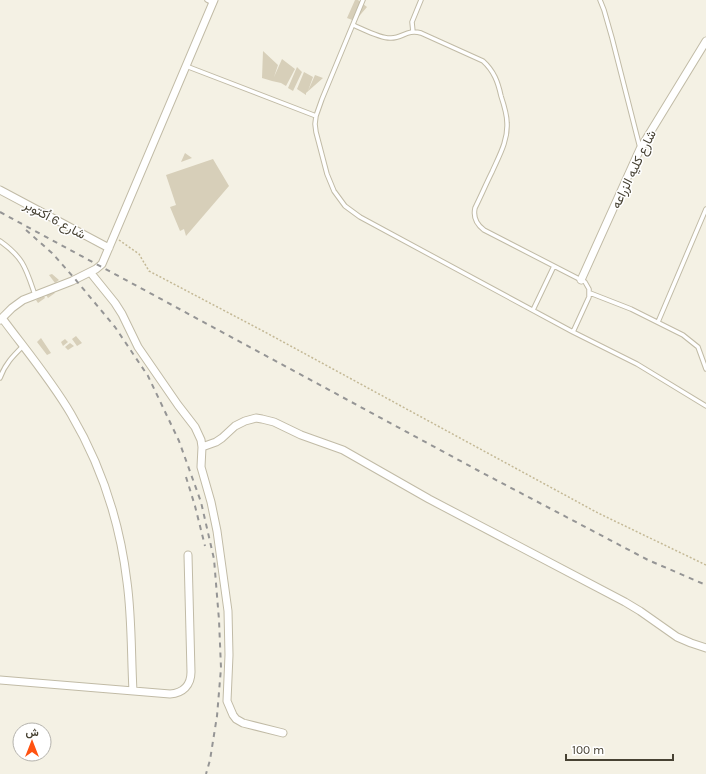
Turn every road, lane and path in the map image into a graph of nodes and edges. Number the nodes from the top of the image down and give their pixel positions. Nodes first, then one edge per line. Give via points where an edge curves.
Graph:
1 (363, 0) edge
2 (421, 0) edge
3 (600, 0) edge
4 (211, 1) edge
5 (353, 25) junction
6 (413, 32) junction
7 (706, 41) edge
8 (186, 66) junction
9 (316, 116) junction
10 (640, 150) junction
11 (0, 190) edge
12 (706, 209) edge
13 (114, 237) junction
14 (0, 241) edge
15 (109, 248) junction
16 (554, 266) junction
17 (90, 272) junction
18 (581, 280) junction
19 (590, 293) junction
20 (35, 295) junction
21 (533, 310) junction
22 (1, 319) edge
23 (658, 322) junction
24 (574, 332) junction
25 (23, 346) junction
26 (706, 369) edge
27 (0, 378) edge
28 (706, 406) edge
29 (202, 447) junction
30 (188, 555) dead end
31 (706, 565) edge
32 (706, 648) edge
33 (0, 680) edge
34 (133, 691) junction
35 (283, 733) dead end

1 - 5 lane
2 - 6 lane via 412,22
3 - 10 lane
4 - 8 street
5 - 6 lane via 386,38 396,38
5 - 9 lane
6 - 16 lane via 421,33 483,61 493,73 507,117 507,131 501,152 475,208 474,216 484,230
7 - 10 street, شارع كليه الزراعه
8 - 9 lane
8 - 13 street
9 - 21 lane via 316,132 330,183 345,206 360,217
10 - 18 street, شارع كليه الزراعه
11 - 15 street, شارع 6 أكتوبر
12 - 23 lane
13 - 15 street
13 - 31 path via 139,254 149,271 598,513
14 - 20 lane via 21,260
15 - 17 street via 100,267
16 - 18 lane
16 - 21 lane
17 - 20 street
17 - 29 street via 115,303 144,357 195,427
18 - 19 lane via 588,285
19 - 23 lane
19 - 24 lane
20 - 22 street via 18,304
21 - 24 lane
22 - 25 street
23 - 26 lane via 683,335 698,347
24 - 28 lane via 638,364
25 - 27 lane via 9,360
25 - 34 street via 70,414 91,454 108,495 128,583
29 - 32 street via 216,442 245,420 262,418 274,422 343,450 428,500 625,602 677,637
29 - 35 street via 202,467 218,531 228,611 227,701 233,715 243,723
30 - 34 street via 192,672 189,683 181,691 170,694
33 - 34 street

